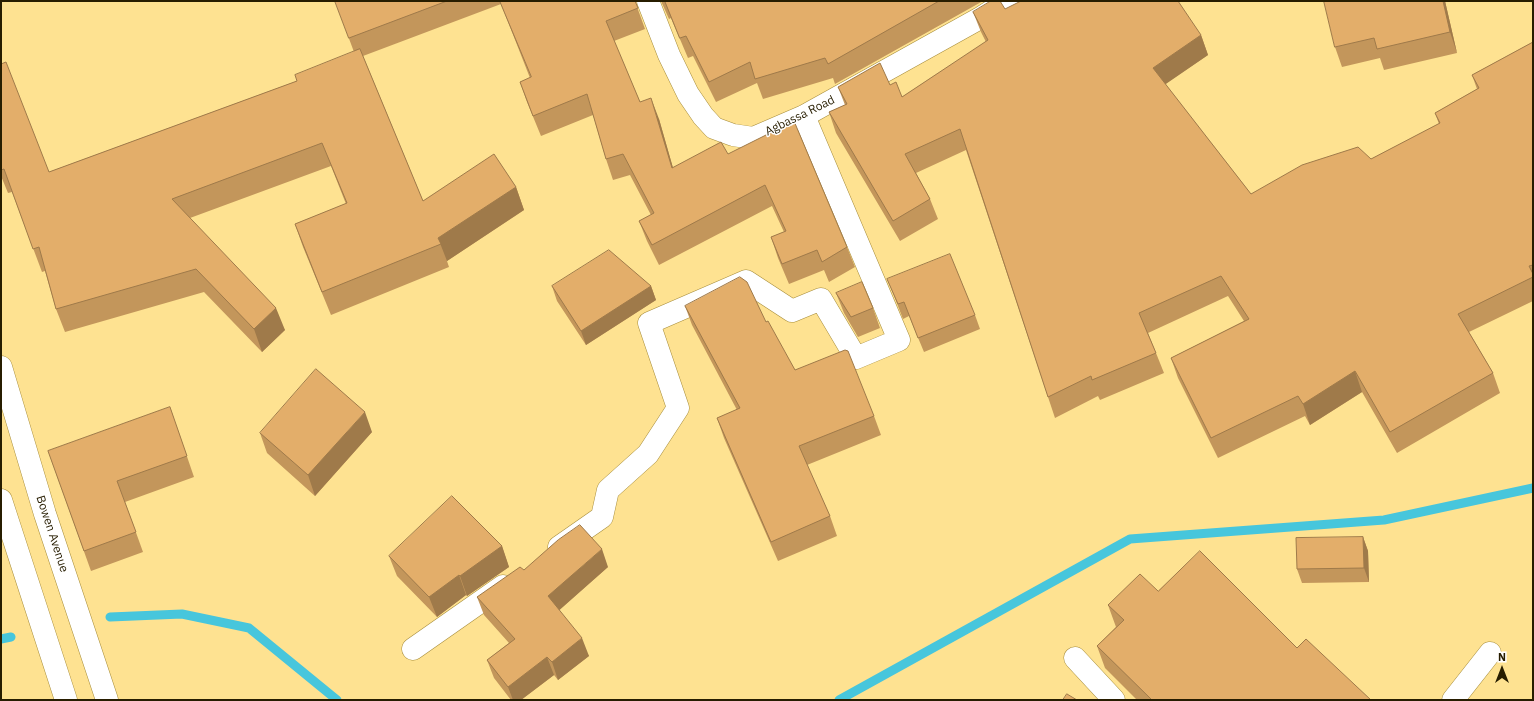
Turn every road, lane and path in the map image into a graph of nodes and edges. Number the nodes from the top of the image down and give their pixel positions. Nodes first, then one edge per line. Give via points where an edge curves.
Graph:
1 (648, 1) edge
2 (1007, 1) edge
3 (804, 116) junction
4 (1, 367) edge
5 (1, 500) edge
6 (543, 558) edge
7 (517, 576) edge
8 (413, 649) dead end
9 (1490, 653) dead end
10 (1075, 658) dead end
11 (66, 700) edge
12 (107, 700) edge
13 (1114, 700) edge
14 (1453, 700) edge

1 - 3 street, Agbassa Road via 669,55 688,94 714,128 733,135 753,138
2 - 3 street, Agbassa Road
3 - 6 street via 899,340 856,358 820,299 792,311 746,281 649,323 678,408 648,454 608,490 602,517
4 - 12 street, Bowen Avenue via 45,514
5 - 11 street
7 - 8 street
9 - 14 street
10 - 13 street

